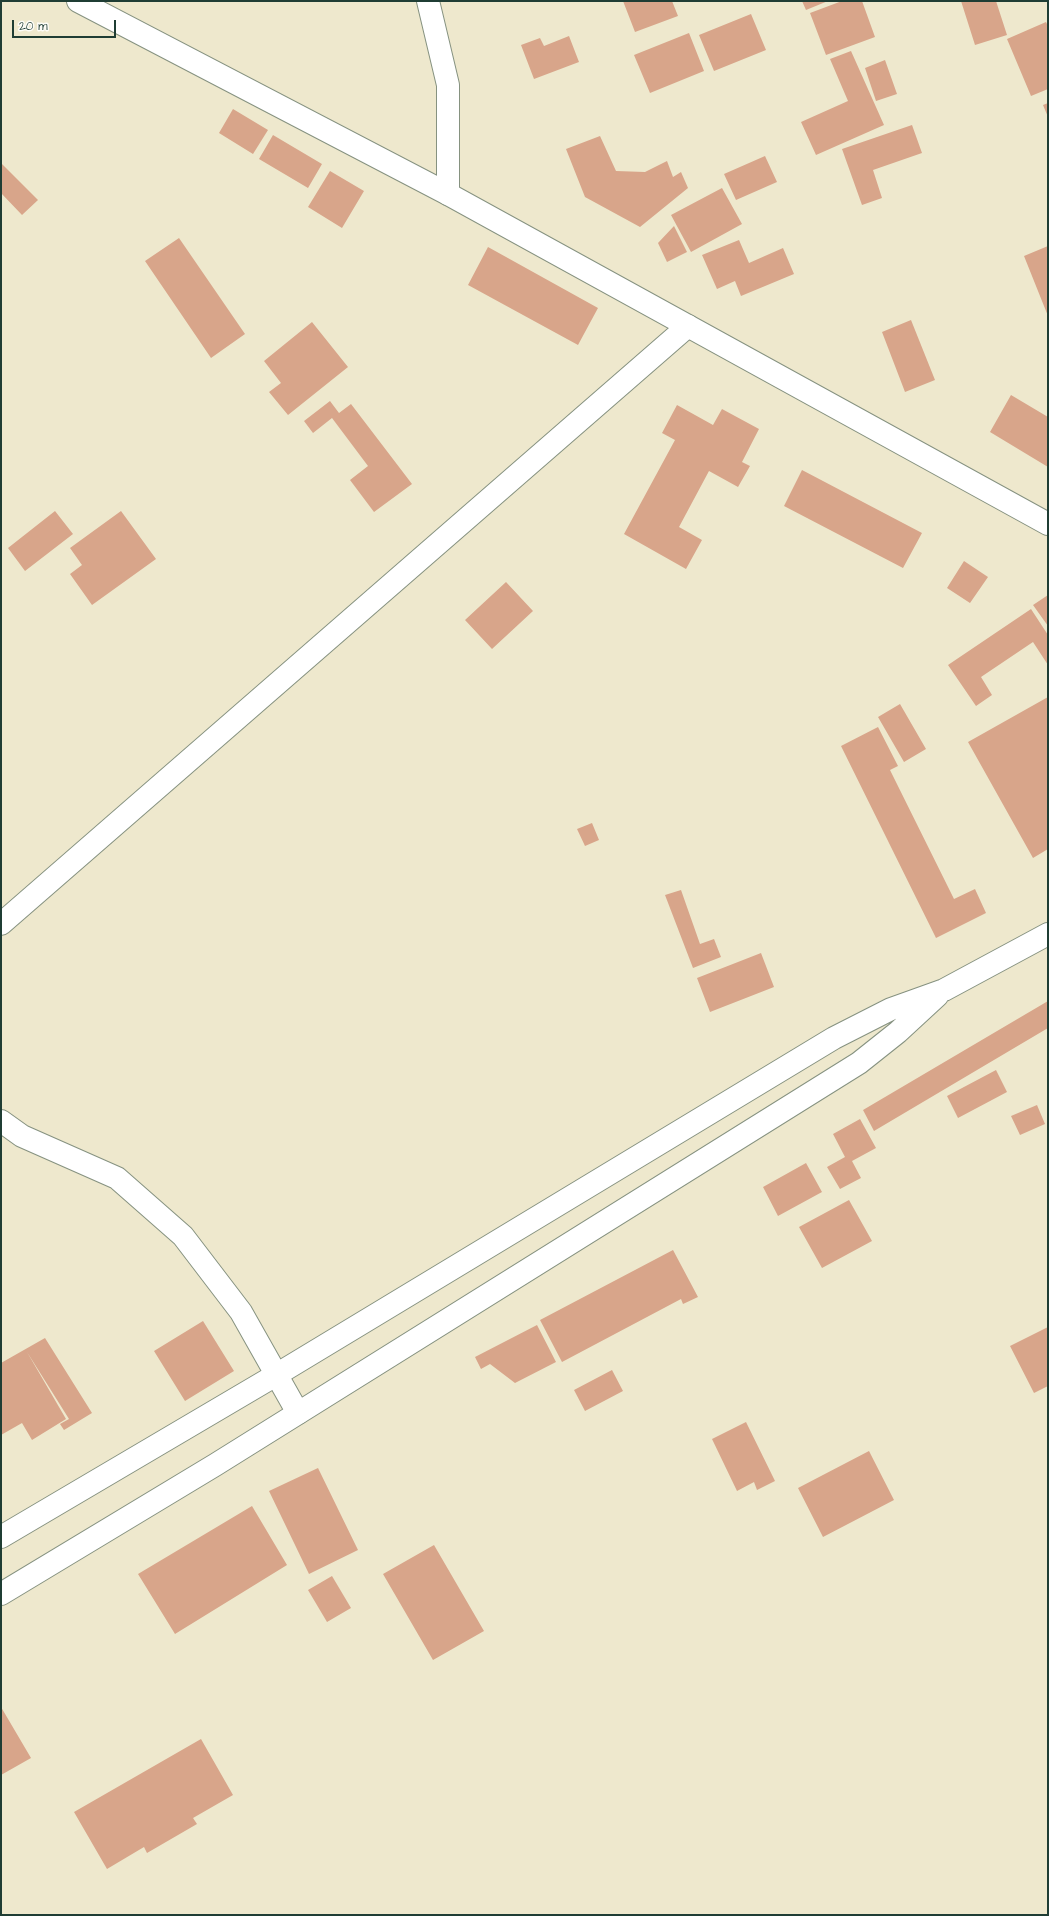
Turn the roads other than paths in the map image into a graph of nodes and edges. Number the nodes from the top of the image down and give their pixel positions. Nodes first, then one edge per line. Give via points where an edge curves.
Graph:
1 (78, 1) edge
2 (428, 1) edge
3 (448, 194) junction
4 (688, 326) junction
5 (1048, 524) edge
6 (1, 924) edge
7 (1048, 934) edge
8 (944, 990) junction
9 (1, 1121) edge
10 (276, 1375) junction
11 (298, 1413) junction
12 (1, 1537) edge
13 (1, 1594) edge

1 - 3 main road
2 - 3 main road via 448,85
3 - 4 main road
4 - 5 main road
4 - 6 main road
7 - 8 main road
8 - 10 main road via 891,1009 834,1038
8 - 11 main road via 859,1063
9 - 10 main road via 22,1136 117,1178 184,1236 241,1312
10 - 11 main road
10 - 12 main road
11 - 13 main road

